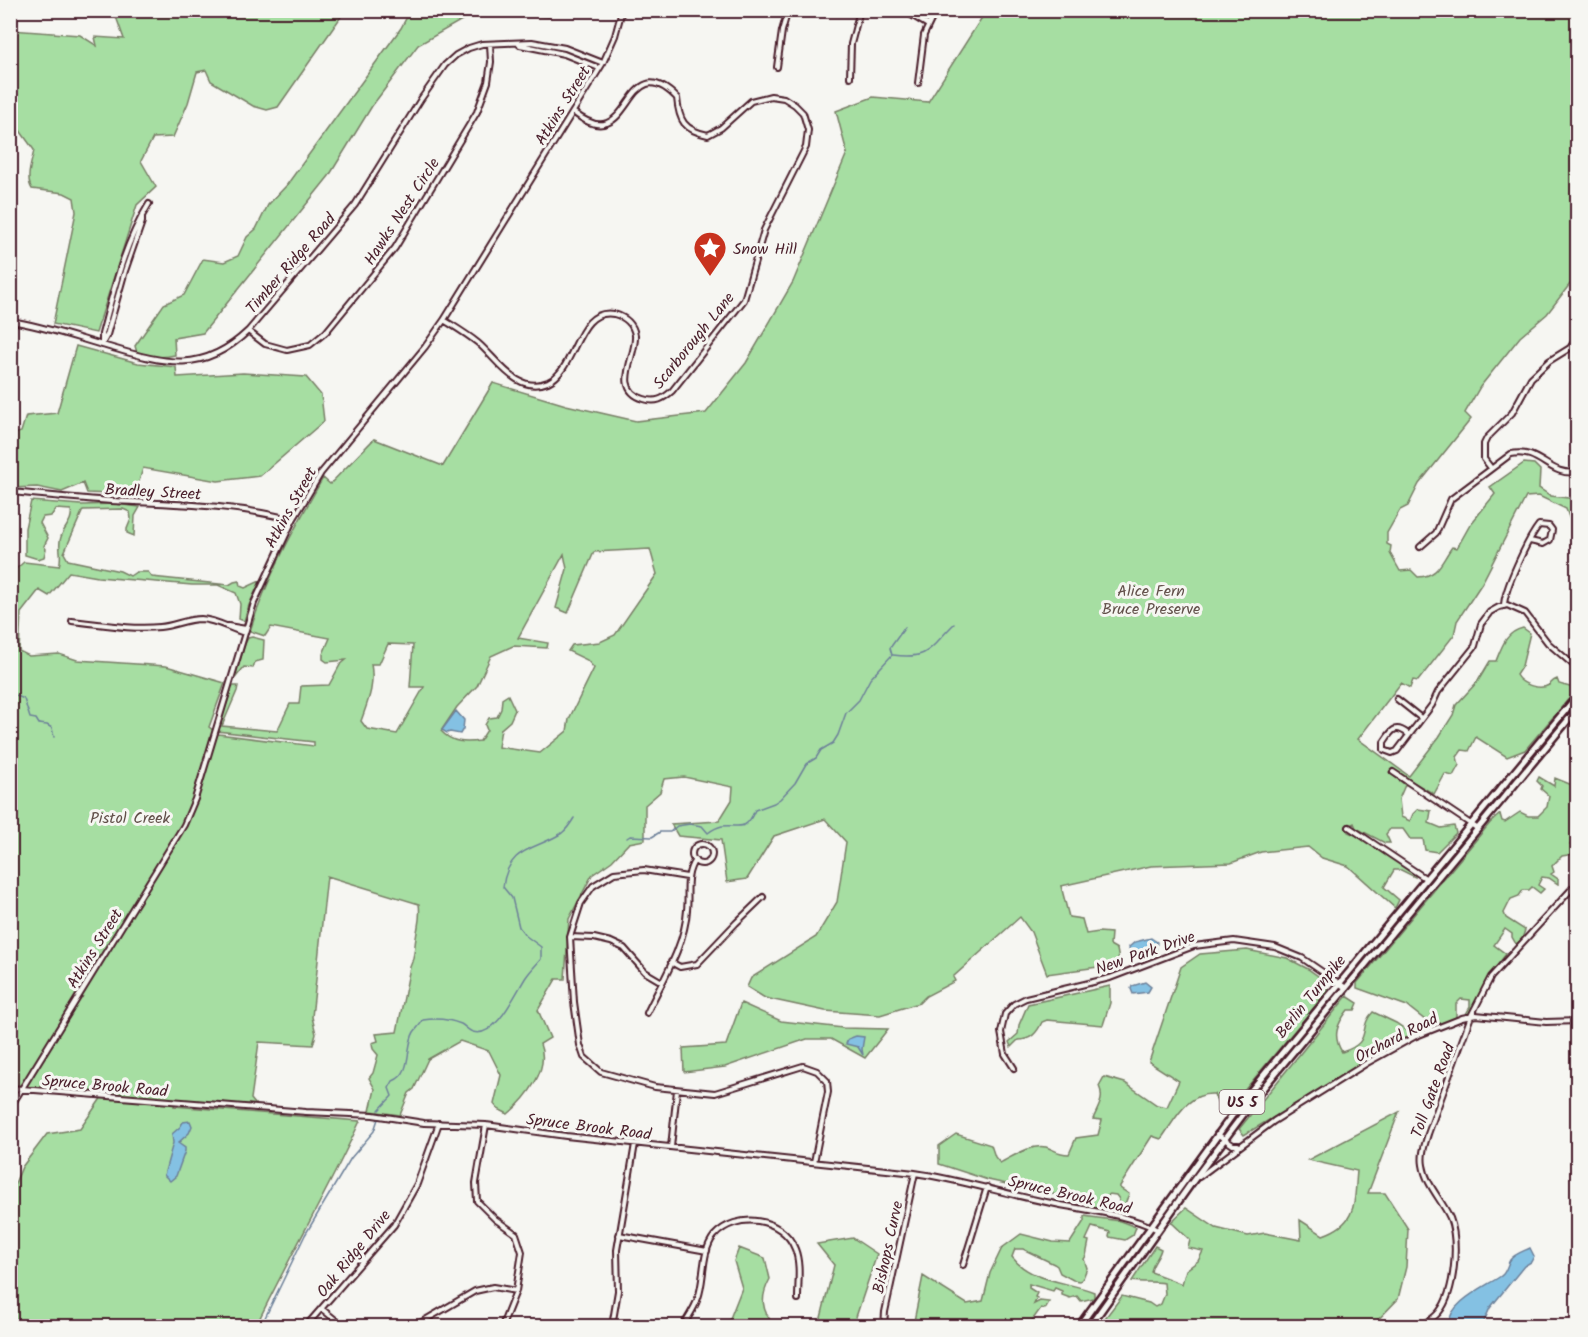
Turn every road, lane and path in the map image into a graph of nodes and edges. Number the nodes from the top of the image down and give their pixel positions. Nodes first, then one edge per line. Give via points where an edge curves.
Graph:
1 (621, 10) edge
2 (788, 10) edge
3 (860, 10) edge
4 (903, 10) edge
5 (915, 10) edge
6 (936, 10) edge
7 (931, 20) junction
8 (928, 25) junction
9 (517, 43) junction
10 (490, 44) junction
11 (603, 63) junction
12 (777, 67) dead end
13 (599, 68) junction
14 (850, 77) dead end
15 (918, 83) dead end
16 (573, 112) junction
17 (148, 204) dead end
18 (444, 320) junction
19 (10, 321) edge
20 (248, 331) junction
21 (1578, 336) edge
22 (102, 345) junction
23 (1491, 468) junction
24 (1578, 472) edge
25 (10, 492) edge
26 (293, 520) junction
27 (1530, 541) junction
28 (1420, 547) dead end
29 (1504, 606) junction
30 (72, 621) dead end
31 (245, 631) junction
32 (1569, 660) junction
33 (1578, 663) edge
34 (1578, 669) edge
35 (1578, 695) edge
36 (1397, 699) dead end
37 (1578, 708) edge
38 (1421, 718) junction
39 (1408, 734) junction
40 (1394, 772) dead end
41 (1471, 823) junction
42 (1350, 827) dead end
43 (1478, 828) junction
44 (695, 860) junction
45 (687, 877) junction
46 (1425, 878) junction
47 (1578, 882) edge
48 (763, 897) dead end
49 (570, 937) junction
50 (671, 962) junction
51 (662, 982) junction
52 (1339, 983) junction
53 (1346, 988) junction
54 (647, 1013) dead end
55 (1471, 1016) junction
56 (1578, 1021) edge
57 (1014, 1068) dead end
58 (10, 1088) edge
59 (21, 1090) junction
60 (677, 1090) junction
61 (10, 1108) edge
62 (439, 1123) junction
63 (486, 1125) junction
64 (1217, 1134) junction
65 (1224, 1139) junction
66 (1244, 1142) junction
67 (635, 1144) junction
68 (671, 1147) junction
69 (814, 1162) junction
70 (915, 1173) junction
71 (1190, 1185) junction
72 (987, 1187) junction
73 (1150, 1226) junction
74 (1158, 1230) junction
75 (619, 1235) junction
76 (707, 1251) junction
77 (963, 1265) dead end
78 (516, 1291) junction
79 (798, 1299) dead end
80 (322, 1309) junction
81 (306, 1326) edge
82 (343, 1326) edge
83 (415, 1326) edge
84 (502, 1326) edge
85 (612, 1326) edge
86 (683, 1326) edge
87 (884, 1326) edge
88 (1079, 1326) edge
89 (1090, 1326) edge
90 (1421, 1326) edge

1 - 11 street, Atkins Street
2 - 12 street
3 - 14 street via 851,44
4 - 8 street
5 - 7 street
6 - 7 street
7 - 8 street
8 - 15 street
9 - 10 street, Timber Ridge Road
9 - 11 street, Timber Ridge Road via 554,45
9 - 13 street, Timber Ridge Road via 564,54
10 - 20 street, Timber Ridge Road via 469,48 445,65 355,206
10 - 20 street, Hawks Nest Circle via 489,82 477,112 395,248 326,332 310,345 287,350 265,344
11 - 13 street, Atkins Street
13 - 16 street, Atkins Street
16 - 18 street, Atkins Street
16 - 18 street, Scarborough Lane via 592,124 607,124 639,88 651,84 662,85 677,98 686,126 708,135 757,98 784,98 800,109 807,124 807,142 766,225 742,303 662,400 637,397 628,386 627,371 635,335 630,323 620,316 597,315 588,323 556,377 535,384 522,383 510,376 474,340
17 - 22 street via 130,239
18 - 26 street, Atkins Street via 321,473
19 - 22 street, Timber Ridge Road
20 - 22 street, Timber Ridge Road via 214,354 180,362 153,360
21 - 23 street via 1570,348 1531,378 1512,413 1487,438 1484,459
23 - 24 street via 1511,454 1522,452 1564,473
23 - 28 street via 1451,499 1436,533
25 - 26 street, Bradley Street via 225,506
26 - 31 street, Atkins Street
27 - 27 street via 1539,525 1552,530 1550,540 1543,544
27 - 29 street via 1505,593
29 - 32 street via 1525,613 1548,643
29 - 38 street via 1490,612 1481,624 1475,646
30 - 31 street via 142,628 200,619
31 - 59 street, Atkins Street via 184,825
32 - 33 street
32 - 34 street
35 - 41 highway, Berlin Turnpike / US 5
36 - 38 street
37 - 43 highway, Berlin Turnpike / US 5
38 - 39 street
39 - 39 street via 1396,728 1384,742 1384,750 1396,751
40 - 41 street
41 - 43 street
41 - 46 highway, Berlin Turnpike / US 5
42 - 46 street
43 - 53 highway, Berlin Turnpike / US 5
44 - 44 street via 707,862 711,858 710,848 705,844 696,846 692,855
44 - 45 street
45 - 49 street via 644,870 614,873 593,886 581,903
45 - 50 street via 687,912
46 - 52 highway, Berlin Turnpike / US 5
47 - 55 street, Toll Gate Road via 1495,970
48 - 50 street via 697,964 680,967
49 - 51 street via 594,938 624,948 645,972
49 - 60 street via 574,1002 584,1057 601,1072
50 - 51 street
51 - 54 street
52 - 53 street, New Park Drive
52 - 57 street, New Park Drive via 1302,957 1275,946 1234,940 1194,946 1110,978 1014,1004 1005,1014 1000,1032 1005,1054
52 - 64 highway, Berlin Turnpike / US 5
53 - 65 highway, Berlin Turnpike / US 5
55 - 56 street, Orchard Road
55 - 66 street, Orchard Road via 1394,1047
55 - 90 street, Toll Gate Road via 1423,1153 1425,1174 1450,1220 1455,1245 1445,1301 1433,1318
58 - 59 street, Spruce Brook Road
59 - 61 street, Atkins Street
59 - 62 street, Spruce Brook Road
60 - 68 street
60 - 69 street via 715,1093 789,1069 803,1066 817,1071 827,1081 828,1092
62 - 63 street, Spruce Brook Road
62 - 80 street, Oak Ridge Drive via 417,1184 394,1225
63 - 67 street, Spruce Brook Road
63 - 78 street via 476,1183 477,1201 516,1234 522,1252
64 - 65 street
64 - 73 highway, Berlin Turnpike / US 5
65 - 66 street via 1233,1145
65 - 71 highway, Berlin Turnpike / US 5
66 - 71 street, Orchard Road
67 - 68 street, Spruce Brook Road
67 - 75 street
68 - 69 street, Spruce Brook Road
69 - 70 street, Spruce Brook Road
70 - 72 street, Spruce Brook Road
70 - 87 street, Bishops Curve
71 - 74 highway, Berlin Turnpike / US 5
72 - 73 street, Spruce Brook Road
72 - 77 street
73 - 74 street, Spruce Brook Road
73 - 88 highway, Berlin Turnpike / US 5
74 - 89 highway, Berlin Turnpike / US 5
75 - 76 street
75 - 85 street via 618,1291
76 - 79 street via 712,1238 734,1222 760,1221 775,1226 795,1248
76 - 86 street via 699,1297
78 - 83 street via 493,1287 475,1291
78 - 84 street
80 - 81 street, Oak Ridge Drive
80 - 82 street

